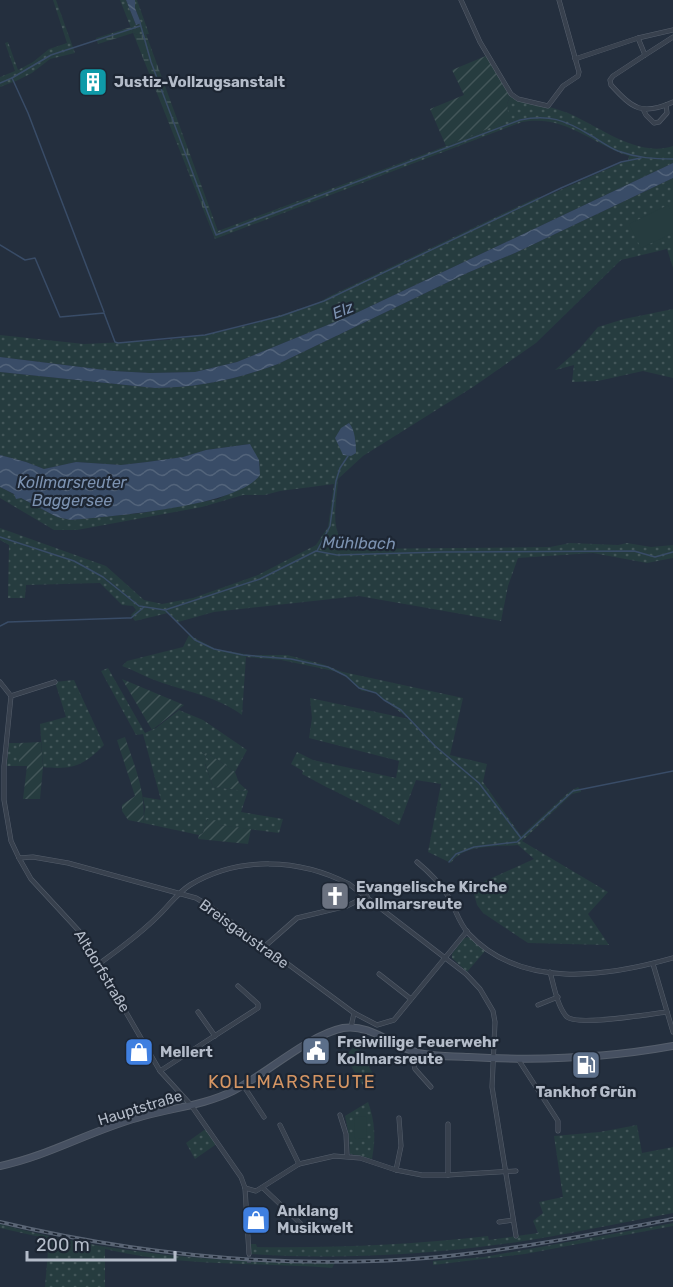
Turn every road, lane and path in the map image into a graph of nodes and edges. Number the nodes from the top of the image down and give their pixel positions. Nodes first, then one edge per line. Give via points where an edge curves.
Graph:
1 (461, 0) edge
2 (558, 0) edge
3 (673, 30) edge
4 (673, 37) edge
5 (638, 38) junction
6 (645, 55) junction
7 (575, 59) junction
8 (673, 102) edge
9 (666, 105) junction
10 (644, 110) junction
11 (55, 681) dead end
12 (0, 682) edge
13 (11, 696) junction
14 (19, 858) junction
15 (417, 862) dead end
16 (180, 892) junction
17 (367, 896) junction
18 (467, 931) junction
19 (264, 947) junction
20 (445, 957) junction
21 (673, 958) edge
22 (99, 964) junction
23 (653, 964) junction
24 (550, 972) junction
25 (379, 974) dead end
26 (238, 986) dead end
27 (558, 997) junction
28 (411, 999) junction
29 (538, 1005) dead end
30 (198, 1012) dead end
31 (667, 1012) junction
32 (354, 1013) junction
33 (377, 1025) junction
34 (351, 1027) junction
35 (673, 1032) edge
36 (374, 1033) junction
37 (215, 1036) junction
38 (673, 1046) edge
39 (411, 1051) junction
40 (493, 1059) junction
41 (517, 1059) junction
42 (160, 1071) junction
43 (243, 1085) junction
44 (431, 1087) dead end
45 (191, 1105) junction
46 (340, 1115) dead end
47 (264, 1117) dead end
48 (399, 1118) dead end
49 (448, 1124) dead end
50 (280, 1125) dead end
51 (558, 1131) dead end
52 (347, 1156) junction
53 (299, 1164) junction
54 (0, 1166) edge
55 (396, 1170) junction
56 (516, 1171) dead end
57 (505, 1172) junction
58 (448, 1175) junction
59 (245, 1188) junction
60 (263, 1188) junction
61 (513, 1220) junction
62 (499, 1222) dead end
63 (305, 1231) dead end
64 (516, 1236) dead end
65 (249, 1254) tunnel mouth

1 - 7 street via 480,42 511,94 518,99 548,106 563,86 578,76
2 - 7 street
3 - 5 street
4 - 6 street
5 - 6 street
5 - 7 street
6 - 10 street via 614,75 610,82
8 - 9 street
9 - 10 street
9 - 10 street via 667,113 659,122 654,123
11 - 13 street
12 - 13 street
13 - 14 street, Altdorfstraße via 4,800 11,841
14 - 16 street, Breisgaustraße via 33,856 68,863
14 - 22 street, Altdorfstraße via 31,879 79,932
15 - 18 street via 447,895
16 - 17 street via 227,871 275,863 330,874
16 - 19 street, Breisgaustraße via 211,907
16 - 22 street via 137,936
17 - 19 street via 347,906 297,918
17 - 20 street
18 - 20 street
18 - 24 street via 504,960
19 - 32 street, Breisgaustraße
20 - 28 street
20 - 40 street via 472,981 493,1011
21 - 23 street
22 - 42 street, Altdorfstraße
23 - 24 street via 575,975
23 - 31 street
24 - 27 street
25 - 28 street
26 - 37 street via 259,1006
27 - 29 street
27 - 31 street via 566,1017 572,1021
28 - 33 street via 394,1020
30 - 37 street
31 - 35 street
32 - 33 street, Breisgaustraße
32 - 34 street
33 - 36 street
34 - 36 main road
34 - 43 main road, Hauptstraße via 322,1036
36 - 39 main road
37 - 42 street
38 - 41 main road via 625,1054
39 - 40 main road
39 - 44 street via 415,1069
40 - 41 main road
40 - 57 street via 492,1087
41 - 51 street via 558,1121
42 - 45 street, Altdorfstraße
43 - 45 main road, Hauptstraße
43 - 47 street
45 - 54 main road, Hauptstraße via 136,1118
45 - 59 street, Altdorfstraße via 226,1153
46 - 52 street
48 - 55 street via 401,1146
49 - 58 street
50 - 53 street
52 - 53 street
52 - 55 street
53 - 60 street
55 - 58 street
56 - 57 street
57 - 58 street
57 - 61 street
59 - 60 street
59 - 65 street
60 - 63 street via 304,1224
61 - 62 street
61 - 64 street

